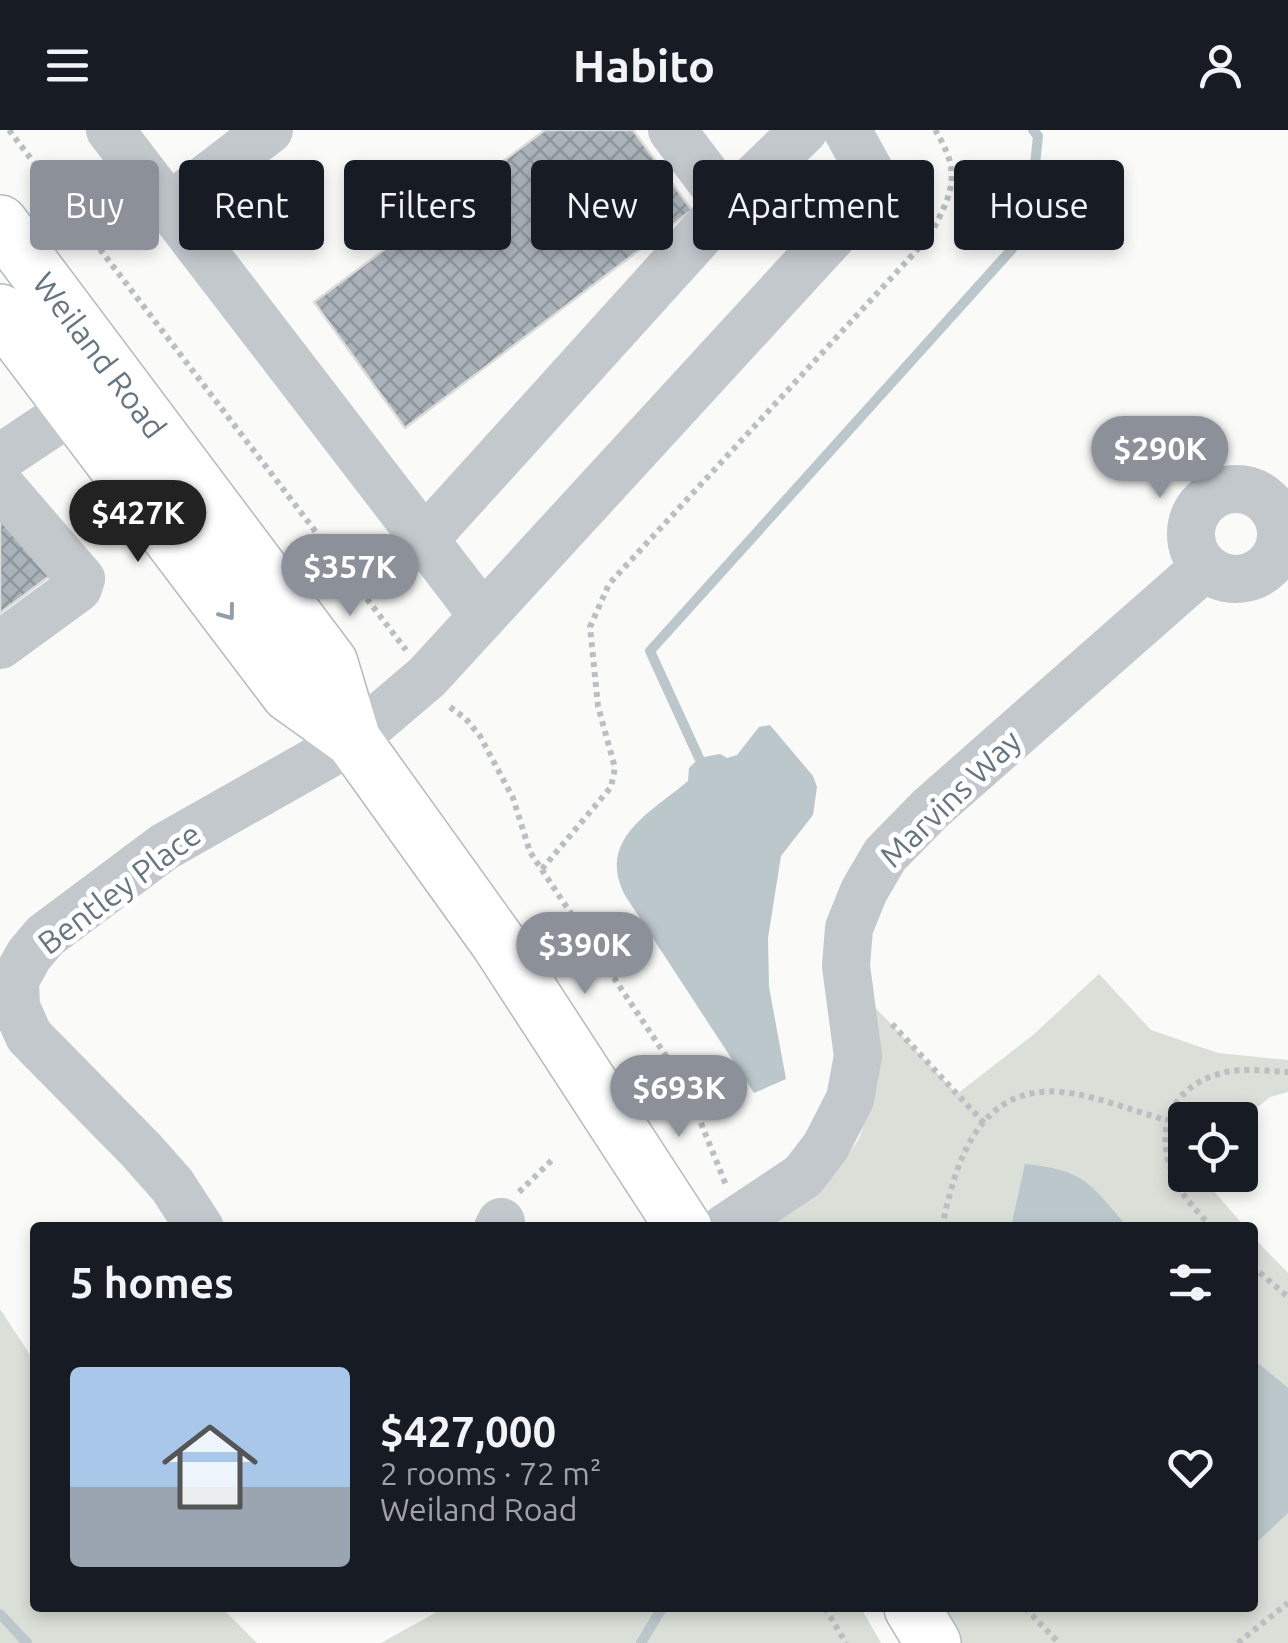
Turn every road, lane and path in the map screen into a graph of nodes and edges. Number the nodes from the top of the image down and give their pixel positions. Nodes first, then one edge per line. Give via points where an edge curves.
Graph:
1 (9, 130) edge
2 (110, 130) edge
3 (269, 130) edge
4 (672, 130) edge
5 (804, 130) edge
6 (846, 130) edge
7 (935, 130) edge
8 (695, 160) edge
9 (773, 160) edge
10 (169, 207) junction
11 (0, 223) edge
12 (693, 243) edge
13 (0, 312) edge
14 (119, 378) junction
15 (74, 410) junction
16 (0, 458) edge
17 (0, 485) edge
18 (424, 540) junction
19 (1205, 567) dead end
20 (482, 616) junction
21 (0, 645) edge
22 (427, 677) junction
23 (353, 740) junction
24 (542, 869) junction
25 (892, 1023) dead end
26 (1288, 1072) edge
27 (1166, 1120) junction
28 (984, 1123) junction
29 (196, 1222) edge
30 (680, 1222) edge
31 (734, 1222) edge
32 (943, 1222) edge
33 (1207, 1222) edge
34 (1258, 1271) edge
35 (1288, 1297) edge
36 (1288, 1603) edge
37 (827, 1612) edge
38 (914, 1612) edge
39 (1029, 1612) edge
40 (846, 1643) edge
41 (933, 1643) edge
42 (1059, 1643) edge
43 (1238, 1643) edge

1 - 22 path
2 - 10 street
3 - 10 street
4 - 8 street
5 - 9 street
6 - 20 street via 878,186
7 - 24 path via 954,175 929,237 610,584 590,627 598,706 615,768 611,787
10 - 18 street
11 - 14 main road, Weiland Road
12 - 18 street
13 - 15 main road, Weiland Road
14 - 15 street
14 - 23 main road, Weiland Road via 330,663
15 - 16 street
15 -> 23 main road, Weiland Road via 289,694
17 - 21 street via 81,579 78,588
18 - 20 street
19 - 31 street, Marvins Way via 885,855 849,928 846,966 858,1056 850,1099 803,1176
20 - 22 street
22 - 23 street
22 - 24 path via 480,736
23 - 29 street, Bentley Place via 164,847 45,936 14,980 29,1036 172,1185
23 - 30 main road, Weiland Road via 498,942
24 - 31 path via 686,1086
25 - 28 path
26 - 27 path via 1229,1072 1202,1080 1186,1089
27 - 28 path via 1042,1092 1016,1100
27 - 33 path via 1167,1156 1182,1192
28 - 32 path via 966,1143
34 - 35 path
36 - 43 path
37 - 40 path
38 - 41 main road
39 - 42 path

